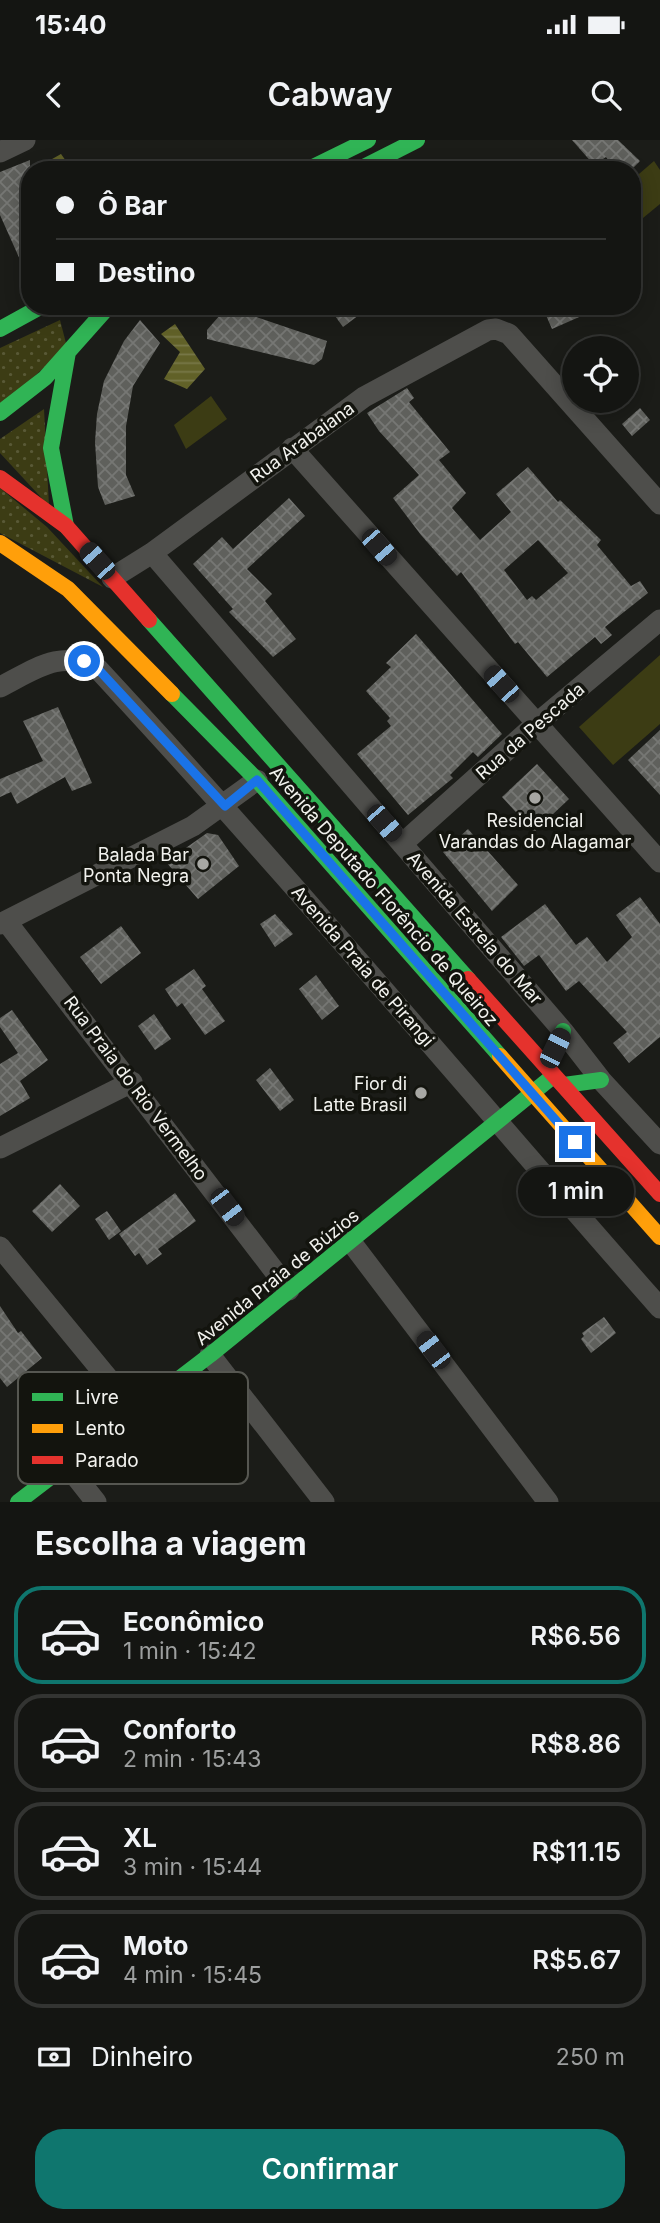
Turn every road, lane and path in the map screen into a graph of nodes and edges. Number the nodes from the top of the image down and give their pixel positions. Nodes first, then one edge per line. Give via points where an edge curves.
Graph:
1 (25, 140) edge
2 (368, 140) edge
3 (416, 140) edge
4 (0, 152) edge
5 (325, 161) edge
6 (375, 161) edge
7 (26, 315) edge
8 (101, 315) edge
9 (0, 329) edge
10 (68, 352) junction
11 (0, 413) edge
12 (292, 448) junction
13 (0, 478) edge
14 (660, 503) edge
15 (65, 526) junction
16 (0, 543) edge
17 (152, 553) junction
18 (0, 555) edge
19 (42, 569) junction
20 (112, 578) junction
21 (660, 620) edge
22 (0, 687) edge
23 (536, 724) junction
24 (257, 780) junction
25 (225, 806) junction
26 (402, 844) junction
27 (660, 862) edge
28 (3, 922) edge
29 (563, 1031) junction
30 (555, 1075) junction
31 (601, 1080) junction
32 (132, 1082) junction
33 (532, 1094) junction
34 (497, 1124) junction
35 (660, 1144) edge
36 (0, 1148) edge
37 (660, 1194) edge
38 (660, 1237) edge
39 (351, 1242) junction
40 (0, 1247) edge
41 (289, 1290) junction
42 (660, 1308) edge
43 (210, 1355) junction
44 (103, 1372) edge
45 (187, 1372) edge
46 (223, 1372) edge
47 (248, 1404) edge
48 (41, 1484) edge
49 (82, 1484) edge
50 (18, 1502) edge
51 (96, 1502) edge
52 (324, 1502) edge
53 (548, 1502) edge

1 - 4 street
2 - 5 main road
3 - 6 main road
7 - 9 main road
8 - 10 main road
10 - 11 main road via 45,378
10 - 15 main road via 51,448
12 - 14 street, Rua Arabaiana via 419,366 488,330 503,331
12 - 17 street, Rua Arabaiana
12 - 23 street
13 - 15 main road, Avenida Deputado Florêncio de Queiroz
15 - 20 main road, Avenida Deputado Florêncio de Queiroz
16 - 19 main road, Avenida Deputado Florêncio de Queiroz
17 - 20 street, Rua Arabaiana
17 - 26 street, Avenida Estrela do Mar
18 - 19 main road
19 - 24 main road, Avenida Deputado Florêncio de Queiroz via 104,623
20 - 30 main road, Avenida Deputado Florêncio de Queiroz
21 - 23 street, Rua da Pescada
22 - 25 street, Avenida Praia de Pirangi via 66,658 84,661 98,669
23 - 26 street, Rua da Pescada
23 - 27 street
24 - 25 street
24 - 33 main road, Avenida Deputado Florêncio de Queiroz
25 - 28 street via 166,841
25 - 34 street, Avenida Praia de Pirangi
26 - 29 street, Avenida Estrela do Mar
28 - 32 street, Rua Praia do Rio Vermelho
29 - 30 main road
29 - 31 street, Avenida Estrela do Mar
30 - 31 main road
30 - 33 main road, Avenida Praia de Búzios
30 - 37 main road, Avenida Deputado Florêncio de Queiroz
31 - 35 street, Avenida Estrela do Mar
32 - 36 street
32 - 41 street, Rua Praia do Rio Vermelho
33 - 34 main road, Avenida Praia de Búzios
33 - 38 main road, Avenida Deputado Florêncio de Queiroz
34 - 39 main road, Avenida Praia de Búzios
34 - 42 street, Avenida Praia de Pirangi
39 - 41 main road, Avenida Praia de Búzios
39 - 53 street
40 - 44 street
41 - 43 main road, Avenida Praia de Búzios
43 - 45 main road, Avenida Praia de Búzios
43 - 46 street
47 - 52 street
48 - 50 main road, Avenida Praia de Búzios
49 - 51 street

